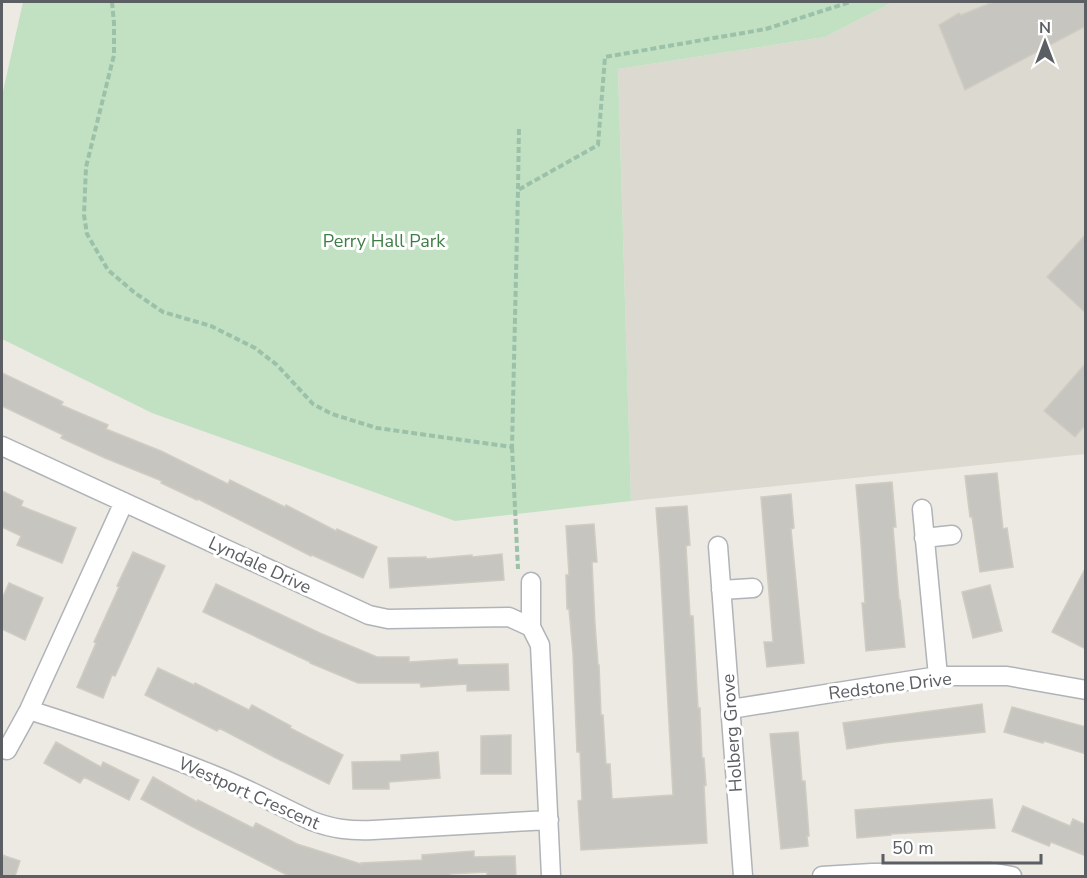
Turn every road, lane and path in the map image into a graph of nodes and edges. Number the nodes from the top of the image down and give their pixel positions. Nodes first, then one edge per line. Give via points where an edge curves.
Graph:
1 (112, 2) edge
2 (850, 2) edge
3 (519, 127) dead end
4 (518, 190) junction
5 (2, 446) edge
6 (512, 447) junction
7 (124, 502) junction
8 (922, 509) dead end
9 (952, 535) dead end
10 (924, 538) junction
11 (718, 546) dead end
12 (531, 582) joint
13 (753, 588) dead end
14 (721, 590) junction
15 (531, 627) junction
16 (938, 676) junction
17 (1086, 690) edge
18 (731, 709) junction
19 (29, 710) junction
20 (7, 750) dead end
21 (549, 820) junction
22 (551, 876) edge
23 (743, 876) edge
24 (822, 876) edge
25 (1012, 876) edge

1 - 6 path via 114,55 86,167 84,215 87,234 108,270 163,312 211,326 255,348 277,365 313,404 332,414 377,428
2 - 4 path via 766,29 605,57 598,145
3 - 4 path
4 - 6 path
5 - 7 street, Lyndale Drive
6 - 12 path via 518,572
7 - 15 street, Lyndale Drive via 369,615 388,619 509,617
7 - 19 street
8 - 10 street
9 - 10 street
10 - 16 street
11 - 14 street, Holberg Grove
12 - 15 street
13 - 14 street
14 - 18 street, Holberg Grove
15 - 21 street via 540,645
16 - 17 street, Redstone Drive via 1007,676
16 - 18 street, Redstone Drive
18 - 23 street, Holberg Grove
19 - 20 street
19 - 21 street, Westport Crescent via 219,777 326,827 349,831
21 - 22 street
24 - 25 street via 978,872

